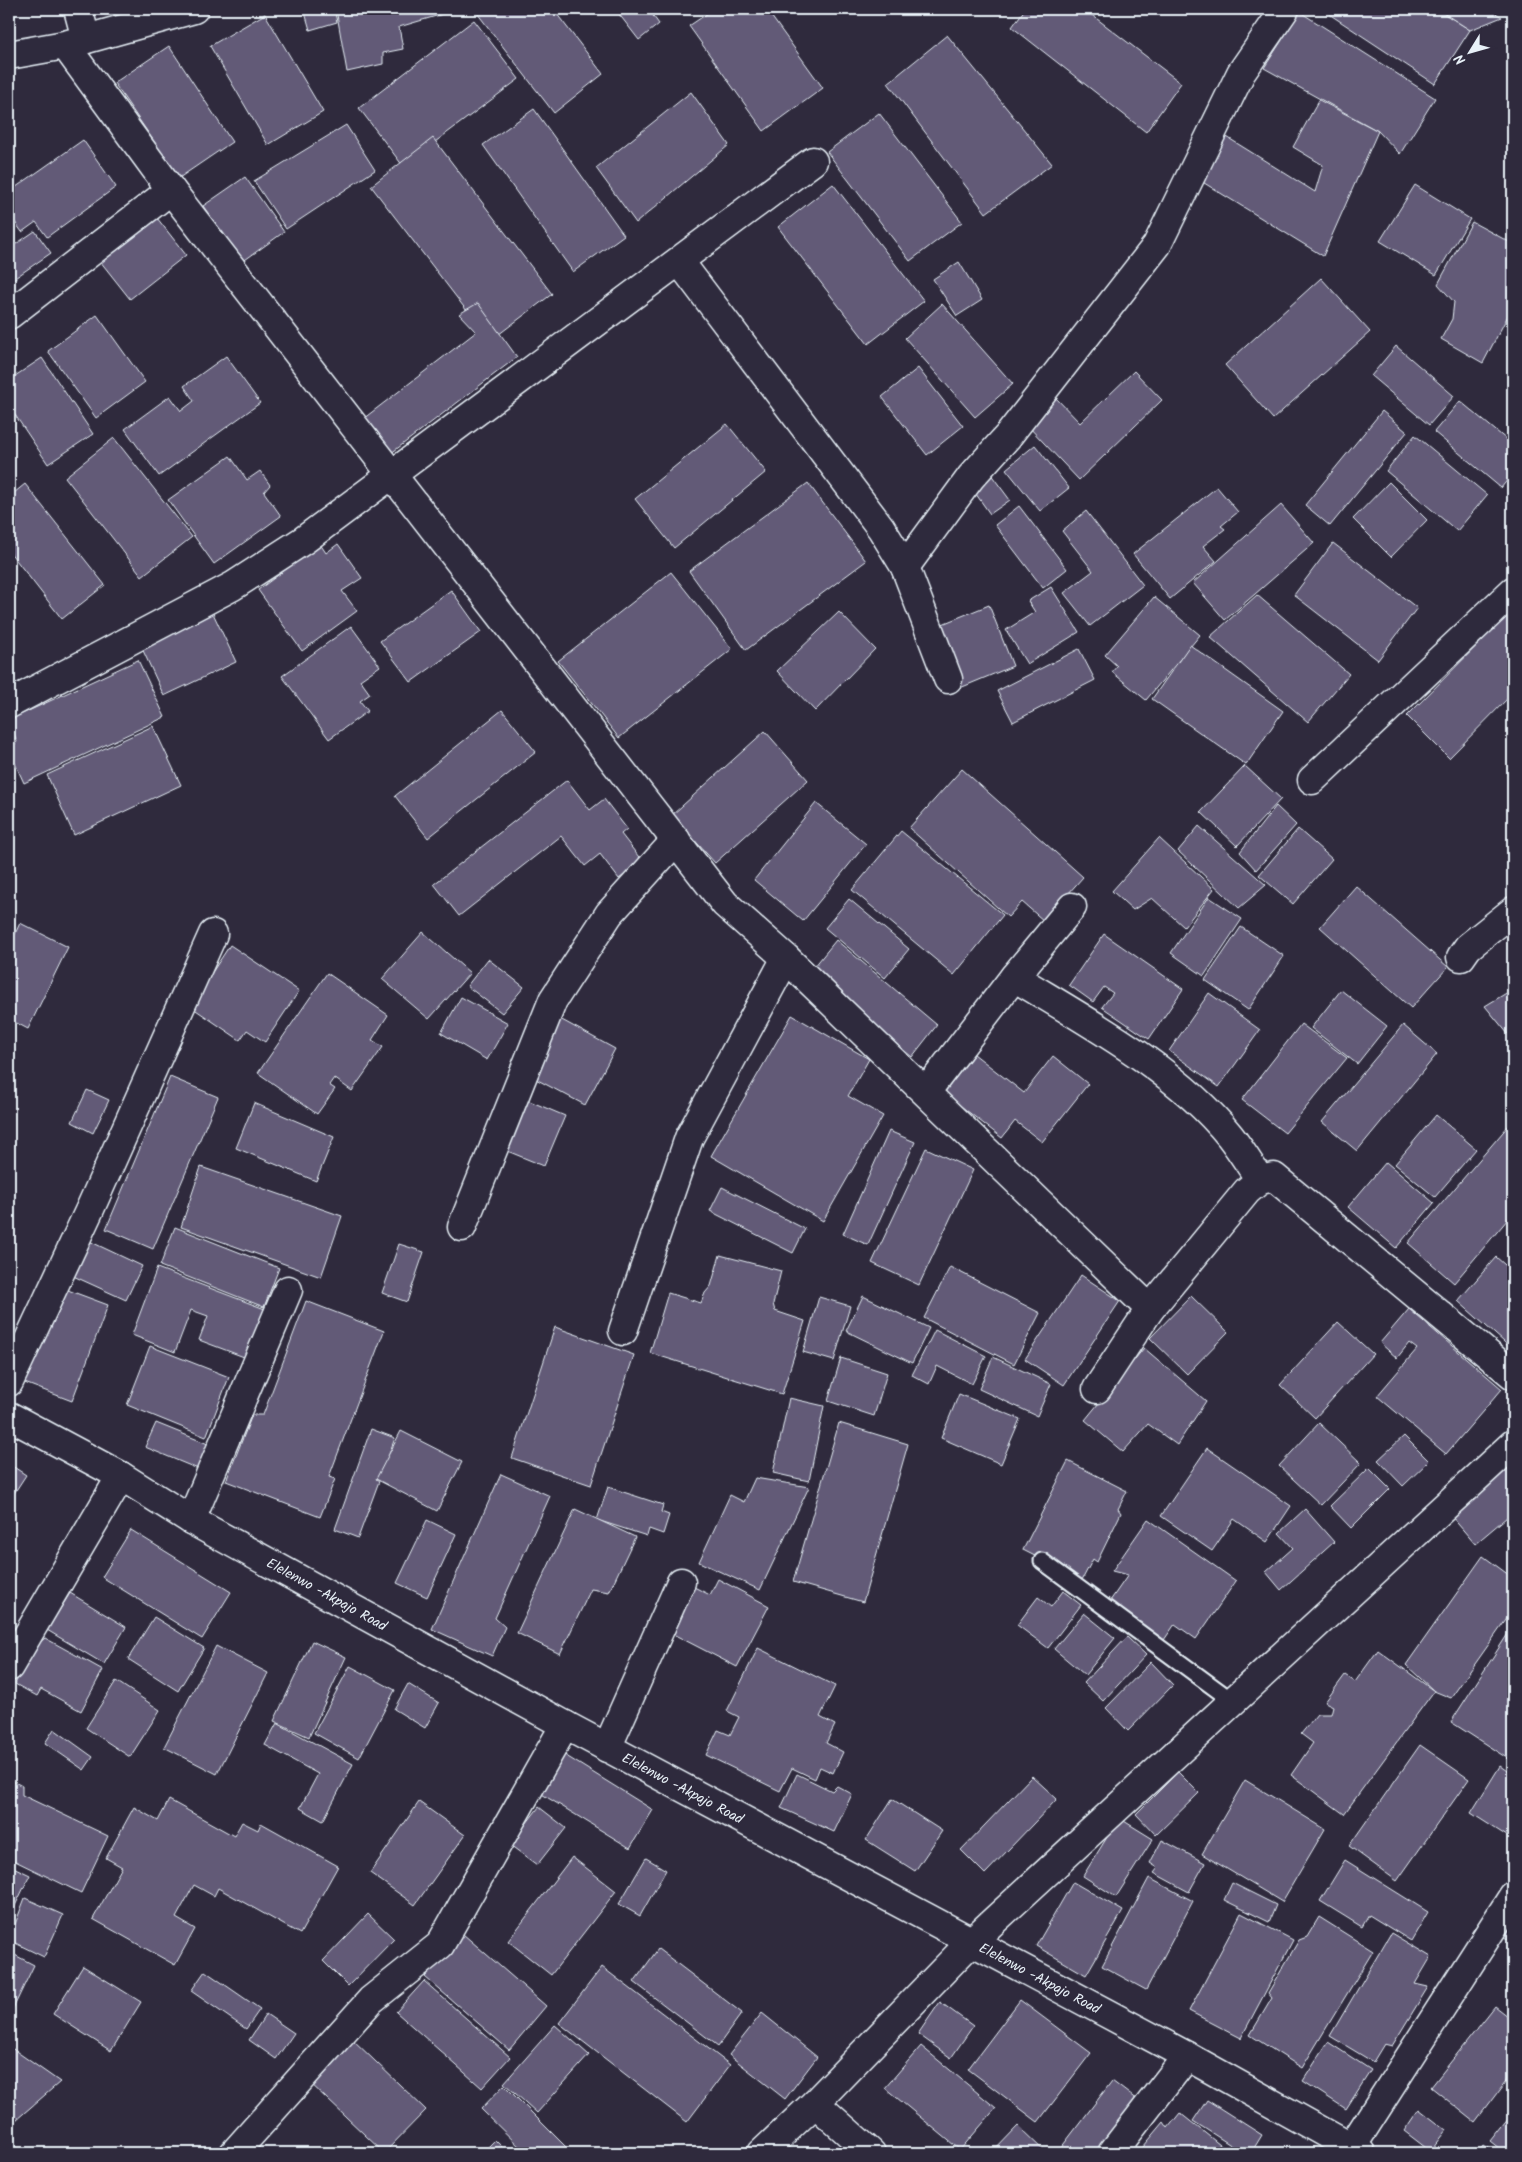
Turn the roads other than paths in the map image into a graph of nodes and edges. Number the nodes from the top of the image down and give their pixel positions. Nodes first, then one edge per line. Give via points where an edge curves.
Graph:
1 (78, 9) edge
2 (194, 9) edge
3 (1284, 9) edge
4 (75, 42) junction
5 (9, 55) edge
6 (813, 161) dead end
7 (171, 190) junction
8 (680, 262) junction
9 (9, 315) edge
10 (393, 474) junction
11 (905, 567) junction
12 (1513, 591) edge
13 (948, 679) dead end
14 (9, 704) edge
15 (1312, 780) dead end
16 (676, 840) junction
17 (1072, 907) dead end
18 (1513, 911) edge
19 (213, 934) dead end
20 (1461, 957) dead end
21 (786, 958) junction
22 (1014, 977) junction
23 (926, 1092) junction
24 (1260, 1180) junction
25 (462, 1227) dead end
26 (288, 1290) dead end
27 (1150, 1308) junction
28 (623, 1331) dead end
29 (1513, 1375) edge
30 (9, 1382) edge
31 (1097, 1389) dead end
32 (9, 1416) edge
33 (1513, 1444) edge
34 (121, 1476) junction
35 (191, 1520) junction
36 (1042, 1561) dead end
37 (680, 1582) dead end
38 (9, 1667) edge
39 (1231, 1700) junction
40 (565, 1725) junction
41 (607, 1748) junction
42 (1513, 1896) edge
43 (970, 1942) junction
44 (1187, 2056) junction
45 (815, 2102) junction
46 (1356, 2151) edge
47 (234, 2153) edge
48 (762, 2153) edge
49 (872, 2153) edge
50 (1112, 2153) edge

1 - 4 street
2 - 4 street
3 - 11 street via 1241,72 1157,244 1008,436 971,477
4 - 5 street
4 - 7 street
6 - 8 street
7 - 9 street
7 - 10 street
8 - 10 street
8 - 11 street via 882,528
10 - 14 street via 304,540 233,586
10 - 16 street
11 - 13 street
12 - 15 street
16 - 21 street via 725,904
16 - 25 street via 609,914 553,1000
17 - 22 street
18 - 20 street via 1468,947
19 - 30 street
21 - 23 street
21 - 28 street via 689,1138
22 - 23 street
22 - 24 street via 1156,1068 1230,1136
23 - 27 street
24 - 27 street via 1247,1191
24 - 29 street via 1274,1177
26 - 35 street
27 - 31 street
32 - 34 street, Elelenwo -Akpajo Road
33 - 39 street
34 - 35 street, Elelenwo -Akpajo Road
34 - 38 street
35 - 40 street, Elelenwo -Akpajo Road
36 - 39 lane
37 - 41 street
39 - 43 street
40 - 41 street, Elelenwo -Akpajo Road
40 - 47 street via 440,1945 371,2000
41 - 43 street, Elelenwo -Akpajo Road
42 - 46 street
43 - 44 street, Elelenwo -Akpajo Road
43 - 45 street
44 - 46 street, Elelenwo -Akpajo Road
44 - 50 street
45 - 48 street
45 - 49 street

